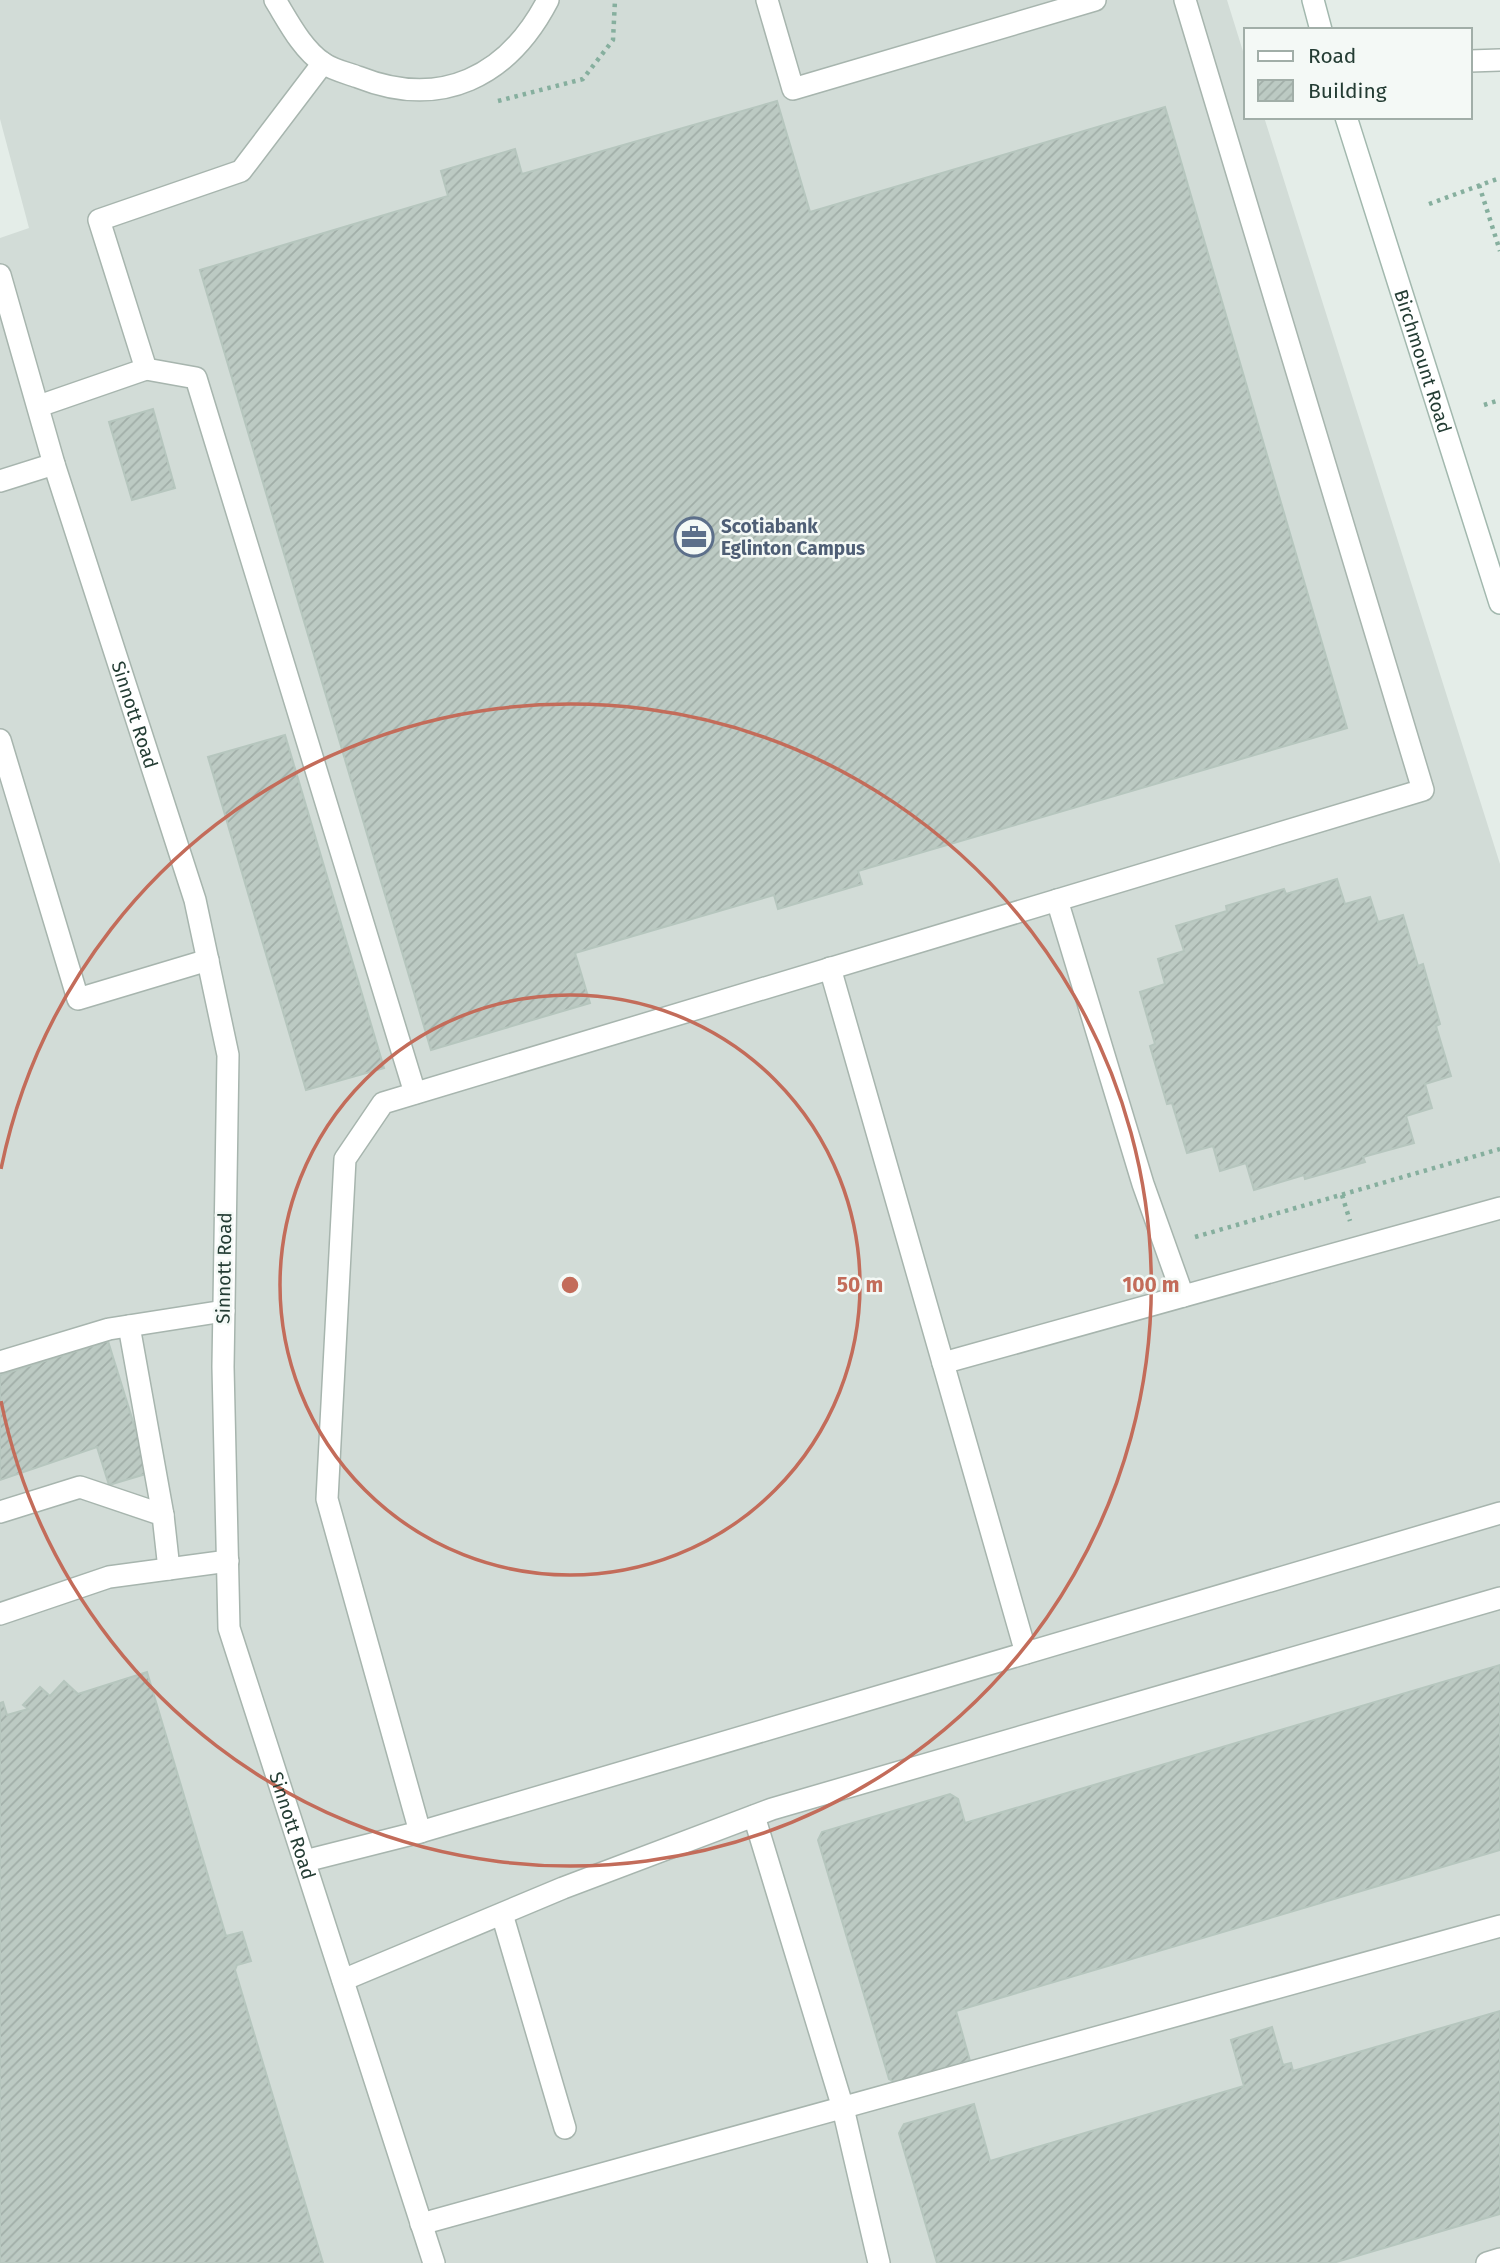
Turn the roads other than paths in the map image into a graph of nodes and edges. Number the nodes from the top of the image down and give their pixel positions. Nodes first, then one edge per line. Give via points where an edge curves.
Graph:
1 (275, 0) edge
2 (548, 0) edge
3 (767, 0) edge
4 (1095, 0) edge
5 (1185, 0) edge
6 (1313, 0) edge
7 (1320, 28) edge
8 (1500, 60) edge
9 (1472, 61) edge
10 (323, 64) junction
11 (1347, 119) edge
12 (0, 275) edge
13 (146, 369) junction
14 (39, 406) junction
15 (54, 464) junction
16 (0, 481) edge
17 (1500, 603) edge
18 (0, 740) edge
19 (1057, 901) junction
20 (208, 960) junction
21 (830, 968) junction
22 (415, 1093) junction
23 (1500, 1208) edge
24 (1183, 1296) junction
25 (224, 1311) junction
26 (129, 1326) junction
27 (0, 1362) edge
28 (943, 1363) junction
29 (0, 1512) edge
30 (1500, 1513) edge
31 (163, 1515) junction
32 (228, 1561) junction
33 (169, 1569) junction
34 (1500, 1598) edge
35 (0, 1614) edge
36 (1026, 1653) junction
37 (754, 1816) junction
38 (420, 1832) junction
39 (304, 1861) junction
40 (502, 1914) junction
41 (1500, 1926) edge
42 (343, 1980) junction
43 (843, 2108) junction
44 (565, 2128) dead end
45 (421, 2224) junction
46 (1500, 2259) edge
47 (434, 2263) edge
48 (878, 2263) edge
49 (1487, 2263) edge

1 - 10 street via 294,32
2 - 10 street via 535,24 510,52 456,87 415,90 377,85
3 - 4 street via 793,89
5 - 19 street via 1423,790
6 - 7 street
8 - 9 street
10 - 13 street via 241,171 99,220
11 - 17 street, Birchmount Road
12 - 14 street, Sinnott Road
13 - 14 street
13 - 22 street via 195,378
14 - 15 street, Sinnott Road
15 - 16 street
15 - 20 street, Sinnott Road via 195,901
18 - 20 street via 78,999
19 - 21 street
19 - 24 street via 1143,1184
20 - 25 street, Sinnott Road via 228,1055
21 - 22 street
21 - 28 street
22 - 38 street via 383,1103 345,1159 327,1499
23 - 24 street
24 - 28 street
25 - 26 street
25 - 32 street, Sinnott Road
26 - 27 street
26 - 31 street
28 - 36 street
29 - 31 street via 80,1487
30 - 36 street
31 - 33 street
32 - 33 street
32 - 39 street, Sinnott Road via 229,1628
33 - 35 street via 109,1577
34 - 37 street
36 - 38 street
37 - 40 street
37 - 43 street
38 - 39 street
39 - 42 street, Sinnott Road
40 - 42 street
40 - 44 street
41 - 43 street
42 - 45 street, Sinnott Road
43 - 45 street
43 - 48 street
45 - 47 street, Sinnott Road
46 - 49 street

